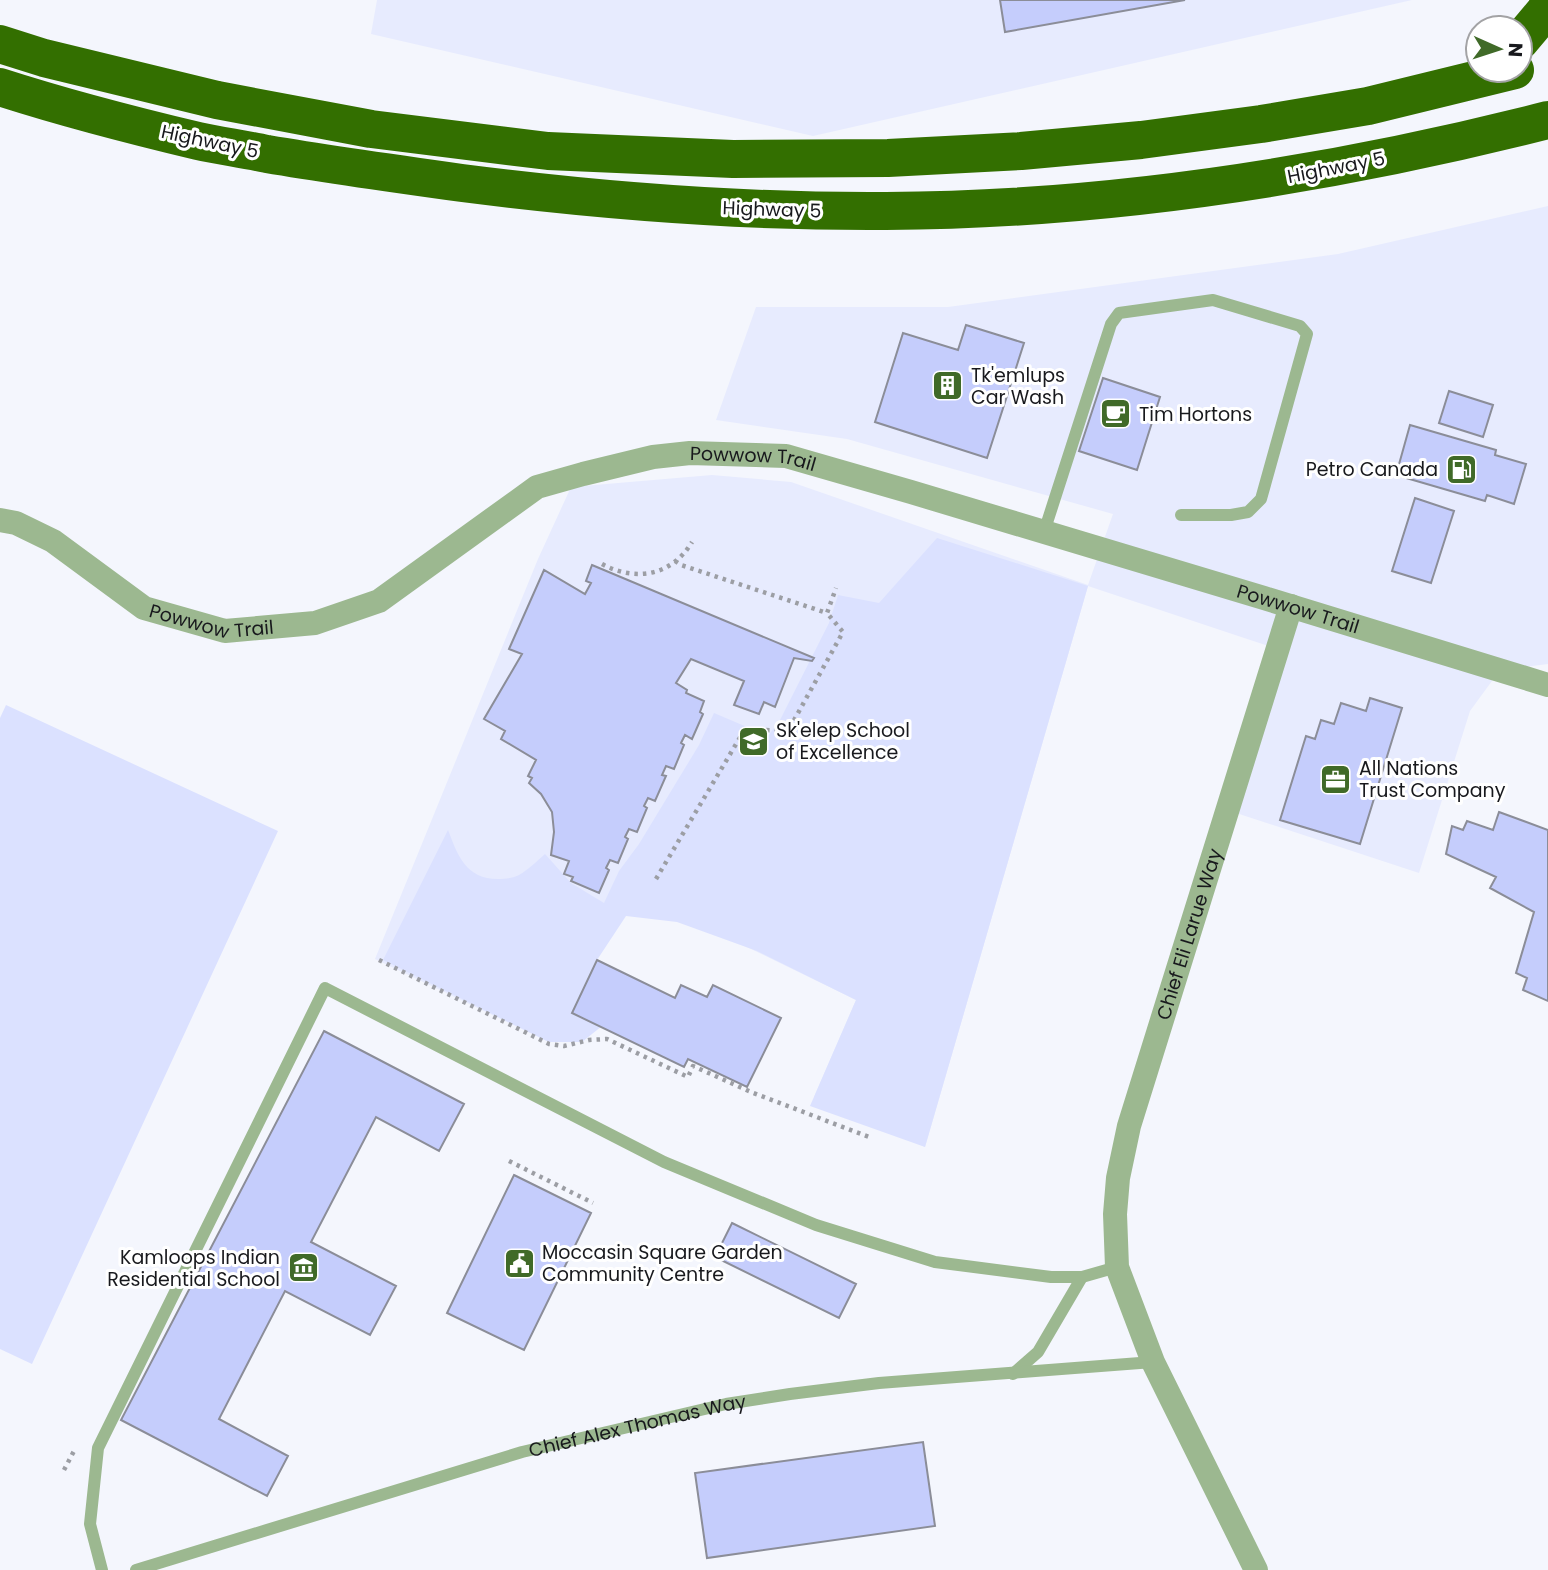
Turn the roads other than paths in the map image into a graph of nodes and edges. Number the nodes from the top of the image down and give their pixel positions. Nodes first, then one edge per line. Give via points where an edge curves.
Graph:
1 (1548, 4) edge
2 (1534, 24) edge
3 (0, 44) edge
4 (1464, 79) edge
5 (0, 87) edge
6 (1548, 120) edge
7 (1474, 139) junction
8 (1548, 150) edge
9 (1181, 514) dead end
10 (0, 520) edge
11 (1044, 532) junction
12 (1291, 606) junction
13 (1548, 685) edge
14 (1117, 1267) junction
15 (1082, 1277) junction
16 (1153, 1362) junction
17 (1013, 1374) junction
18 (102, 1570) edge
19 (136, 1570) edge
20 (1256, 1570) edge

1 - 2 highway
3 - 4 highway via 217,100 371,129 548,151 733,159 888,158 1141,140 1368,106
5 - 7 highway, Highway 5 via 200,142 355,169 545,193 740,209 888,211 1149,195 1271,179
6 - 7 highway, Highway 5
7 - 8 highway
9 - 11 lane via 1248,512 1261,499 1307,334 1300,326 1213,300 1119,313 1111,324
10 - 11 street, Powwow Trail via 53,541 144,608 225,632 315,623 379,601 537,487 653,457 690,453 786,457
11 - 12 street, Powwow Trail
12 - 13 street, Powwow Trail
12 - 14 street, Chief Eli Larue Way via 1129,1126 1116,1190
14 - 15 lane
14 - 16 street
15 - 17 lane via 1038,1352
15 - 18 lane via 936,1262 816,1225 664,1162 325,989 97,1448 90,1524
16 - 17 lane, Chief Alex Thomas Way
16 - 20 street
17 - 19 lane, Chief Alex Thomas Way via 879,1383 726,1404 523,1452

